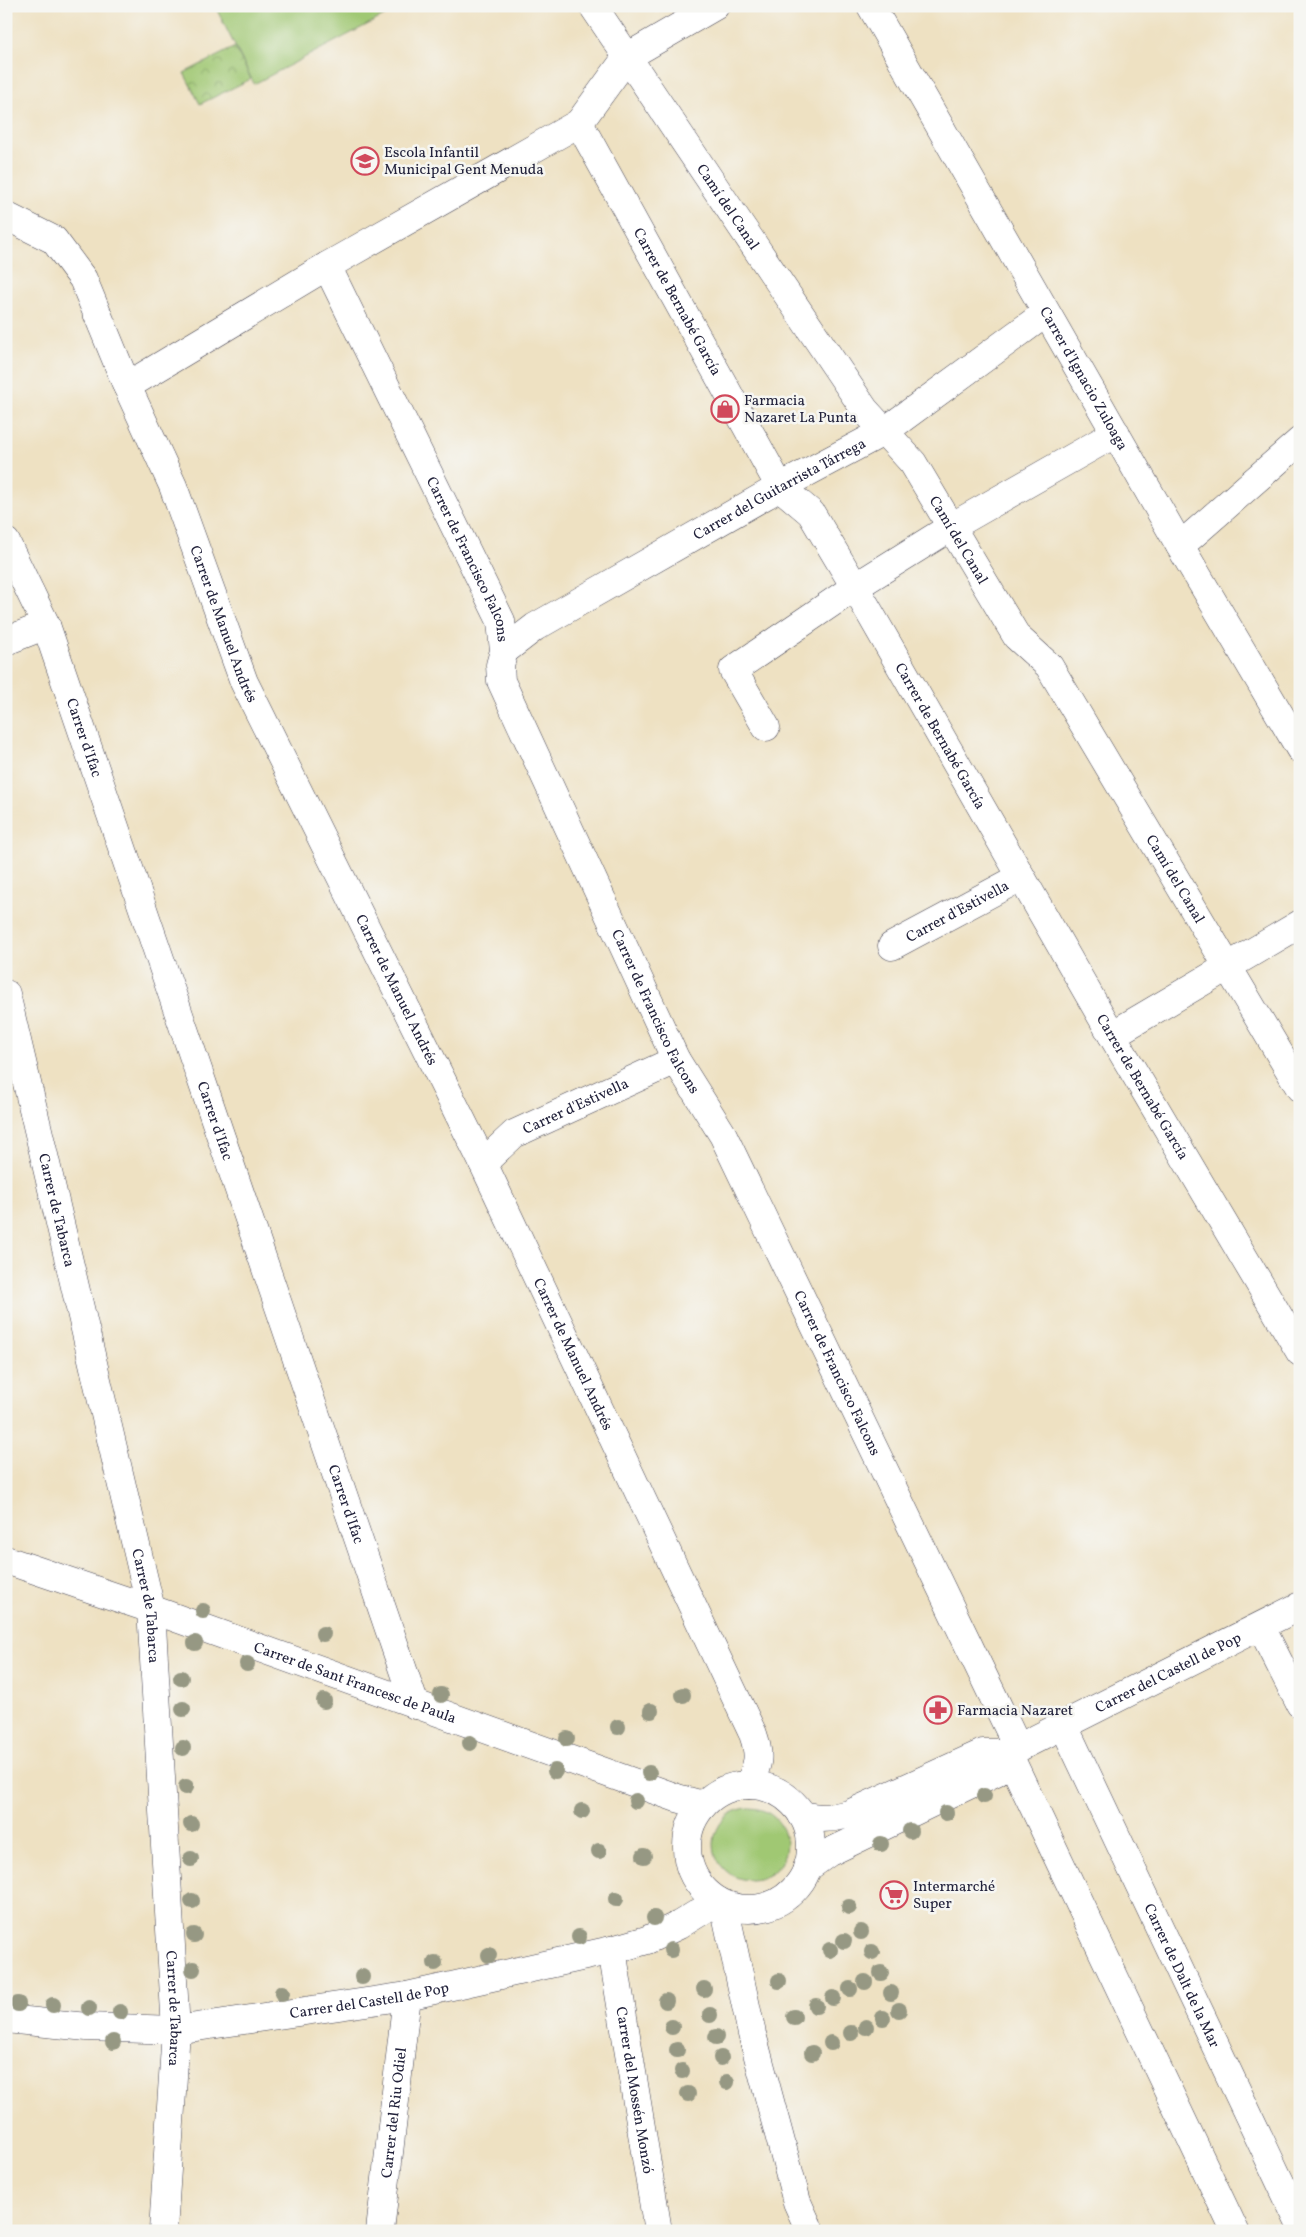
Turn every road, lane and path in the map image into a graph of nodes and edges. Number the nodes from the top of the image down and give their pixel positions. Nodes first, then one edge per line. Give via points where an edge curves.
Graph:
1 (593, 6) edge
2 (715, 6) edge
3 (871, 6) edge
4 (627, 57) junction
5 (579, 123) junction
6 (6, 216) edge
7 (327, 266) junction
8 (1046, 313) junction
9 (127, 386) junction
10 (885, 431) junction
11 (1116, 433) junction
12 (1300, 441) edge
13 (780, 487) junction
14 (951, 527) junction
15 (6, 542) edge
16 (1180, 546) junction
17 (855, 587) junction
18 (46, 625) junction
19 (6, 641) edge
20 (504, 651) junction
21 (766, 727) dead end
22 (1300, 749) edge
23 (1021, 877) junction
24 (1300, 924) edge
25 (892, 946) dead end
26 (1226, 967) junction
27 (6, 994) edge
28 (1112, 1035) junction
29 (676, 1060) junction
30 (1300, 1088) edge
31 (482, 1163) junction
32 (1300, 1352) edge
33 (6, 1560) edge
34 (1300, 1606) edge
35 (151, 1609) junction
36 (1261, 1627) junction
37 (1300, 1704) edge
38 (415, 1705) junction
39 (1064, 1726) junction
40 (1013, 1750) junction
41 (749, 1785) junction
42 (703, 1805) junction
43 (802, 1815) junction
44 (807, 1868) junction
45 (721, 1903) junction
46 (612, 1950) junction
47 (407, 1996) junction
48 (6, 2019) edge
49 (176, 2030) junction
50 (1300, 2224) edge
51 (163, 2231) edge
52 (380, 2231) edge
53 (658, 2231) edge
54 (810, 2231) edge
55 (1235, 2231) edge

1 - 4 street, Camí del Canal
2 - 4 street
3 - 8 street, Carrer d'Ignacio Zuloaga
4 - 5 street
4 - 10 street, Camí del Canal via 865,410
5 - 7 street
5 - 13 street, Carrer de Bernabé García
6 - 9 street, Carrer de Manuel Andrés via 54,240 83,278
7 - 9 street
7 - 20 street, Carrer de Francisco Falcons via 489,594 501,621
8 - 10 street, Carrer del Guitarrista Tárrega
8 - 11 street, Carrer d'Ignacio Zuloaga
9 - 31 street, Carrer de Manuel Andrés via 173,486 244,682
10 - 13 street, Carrer del Guitarrista Tárrega
10 - 14 street, Camí del Canal via 913,463
11 - 14 street
11 - 16 street, Carrer d'Ignacio Zuloaga
12 - 16 street
13 - 17 street, Carrer de Bernabé García via 811,513
13 - 20 street, Carrer del Guitarrista Tárrega via 536,627
14 - 17 street
14 - 26 street, Camí del Canal via 1017,637 1049,666
15 - 18 street, Carrer d'Ifac
16 - 22 street, Carrer d'Ignacio Zuloaga
17 - 21 street via 733,670
17 - 23 street, Carrer de Bernabé García
18 - 19 street
18 - 38 street, Carrer d'Ifac
20 - 29 street, Carrer de Francisco Falcons via 500,665 501,681
23 - 25 street, Carrer d'Estivella
23 - 28 street, Carrer de Bernabé García
24 - 26 street
26 - 28 street
26 - 30 street, Camí del Canal
27 - 35 street, Carrer de Tabarca
28 - 32 street, Carrer de Bernabé García
29 - 31 street, Carrer d'Estivella via 514,1134
29 - 40 street, Carrer de Francisco Falcons via 723,1135
31 - 41 street, Carrer de Manuel Andrés via 753,1734 759,1751
33 - 35 street, Carrer de Sant Francesc de Paula
34 - 36 street, Carrer del Castell de Pop
35 - 38 street, Carrer de Sant Francesc de Paula
35 - 49 street, Carrer de Tabarca
36 - 37 street
36 - 39 street, Carrer del Castell de Pop
38 - 42 street, Carrer de Sant Francesc de Paula
39 - 40 street, Carrer del Castell de Pop
39 - 50 street, Carrer de Dalt de la Mar
40 - 43 street, Carrer del Castell de Pop via 983,1753 849,1814 831,1819
40 - 44 street, Carrer del Castell de Pop via 996,1772 828,1853
40 - 55 street
41 - 42 street via 730,1788
41 - 43 street via 770,1788 788,1799
42 - 45 street via 690,1825 686,1844 688,1864 695,1879
43 - 44 street via 809,1832 811,1850
44 - 45 street via 796,1888 778,1902 759,1908 738,1908
45 - 46 street, Carrer del Castell de Pop via 647,1940
45 - 54 street via 797,2202
46 - 47 street, Carrer del Castell de Pop
46 - 53 street, Carrer del Mossén Monzó
47 - 49 street, Carrer del Castell de Pop
47 - 52 street, Carrer del Riu Odiel
48 - 49 street, Carrer del Castell de Pop via 87,2027
49 - 51 street, Carrer de Tabarca

